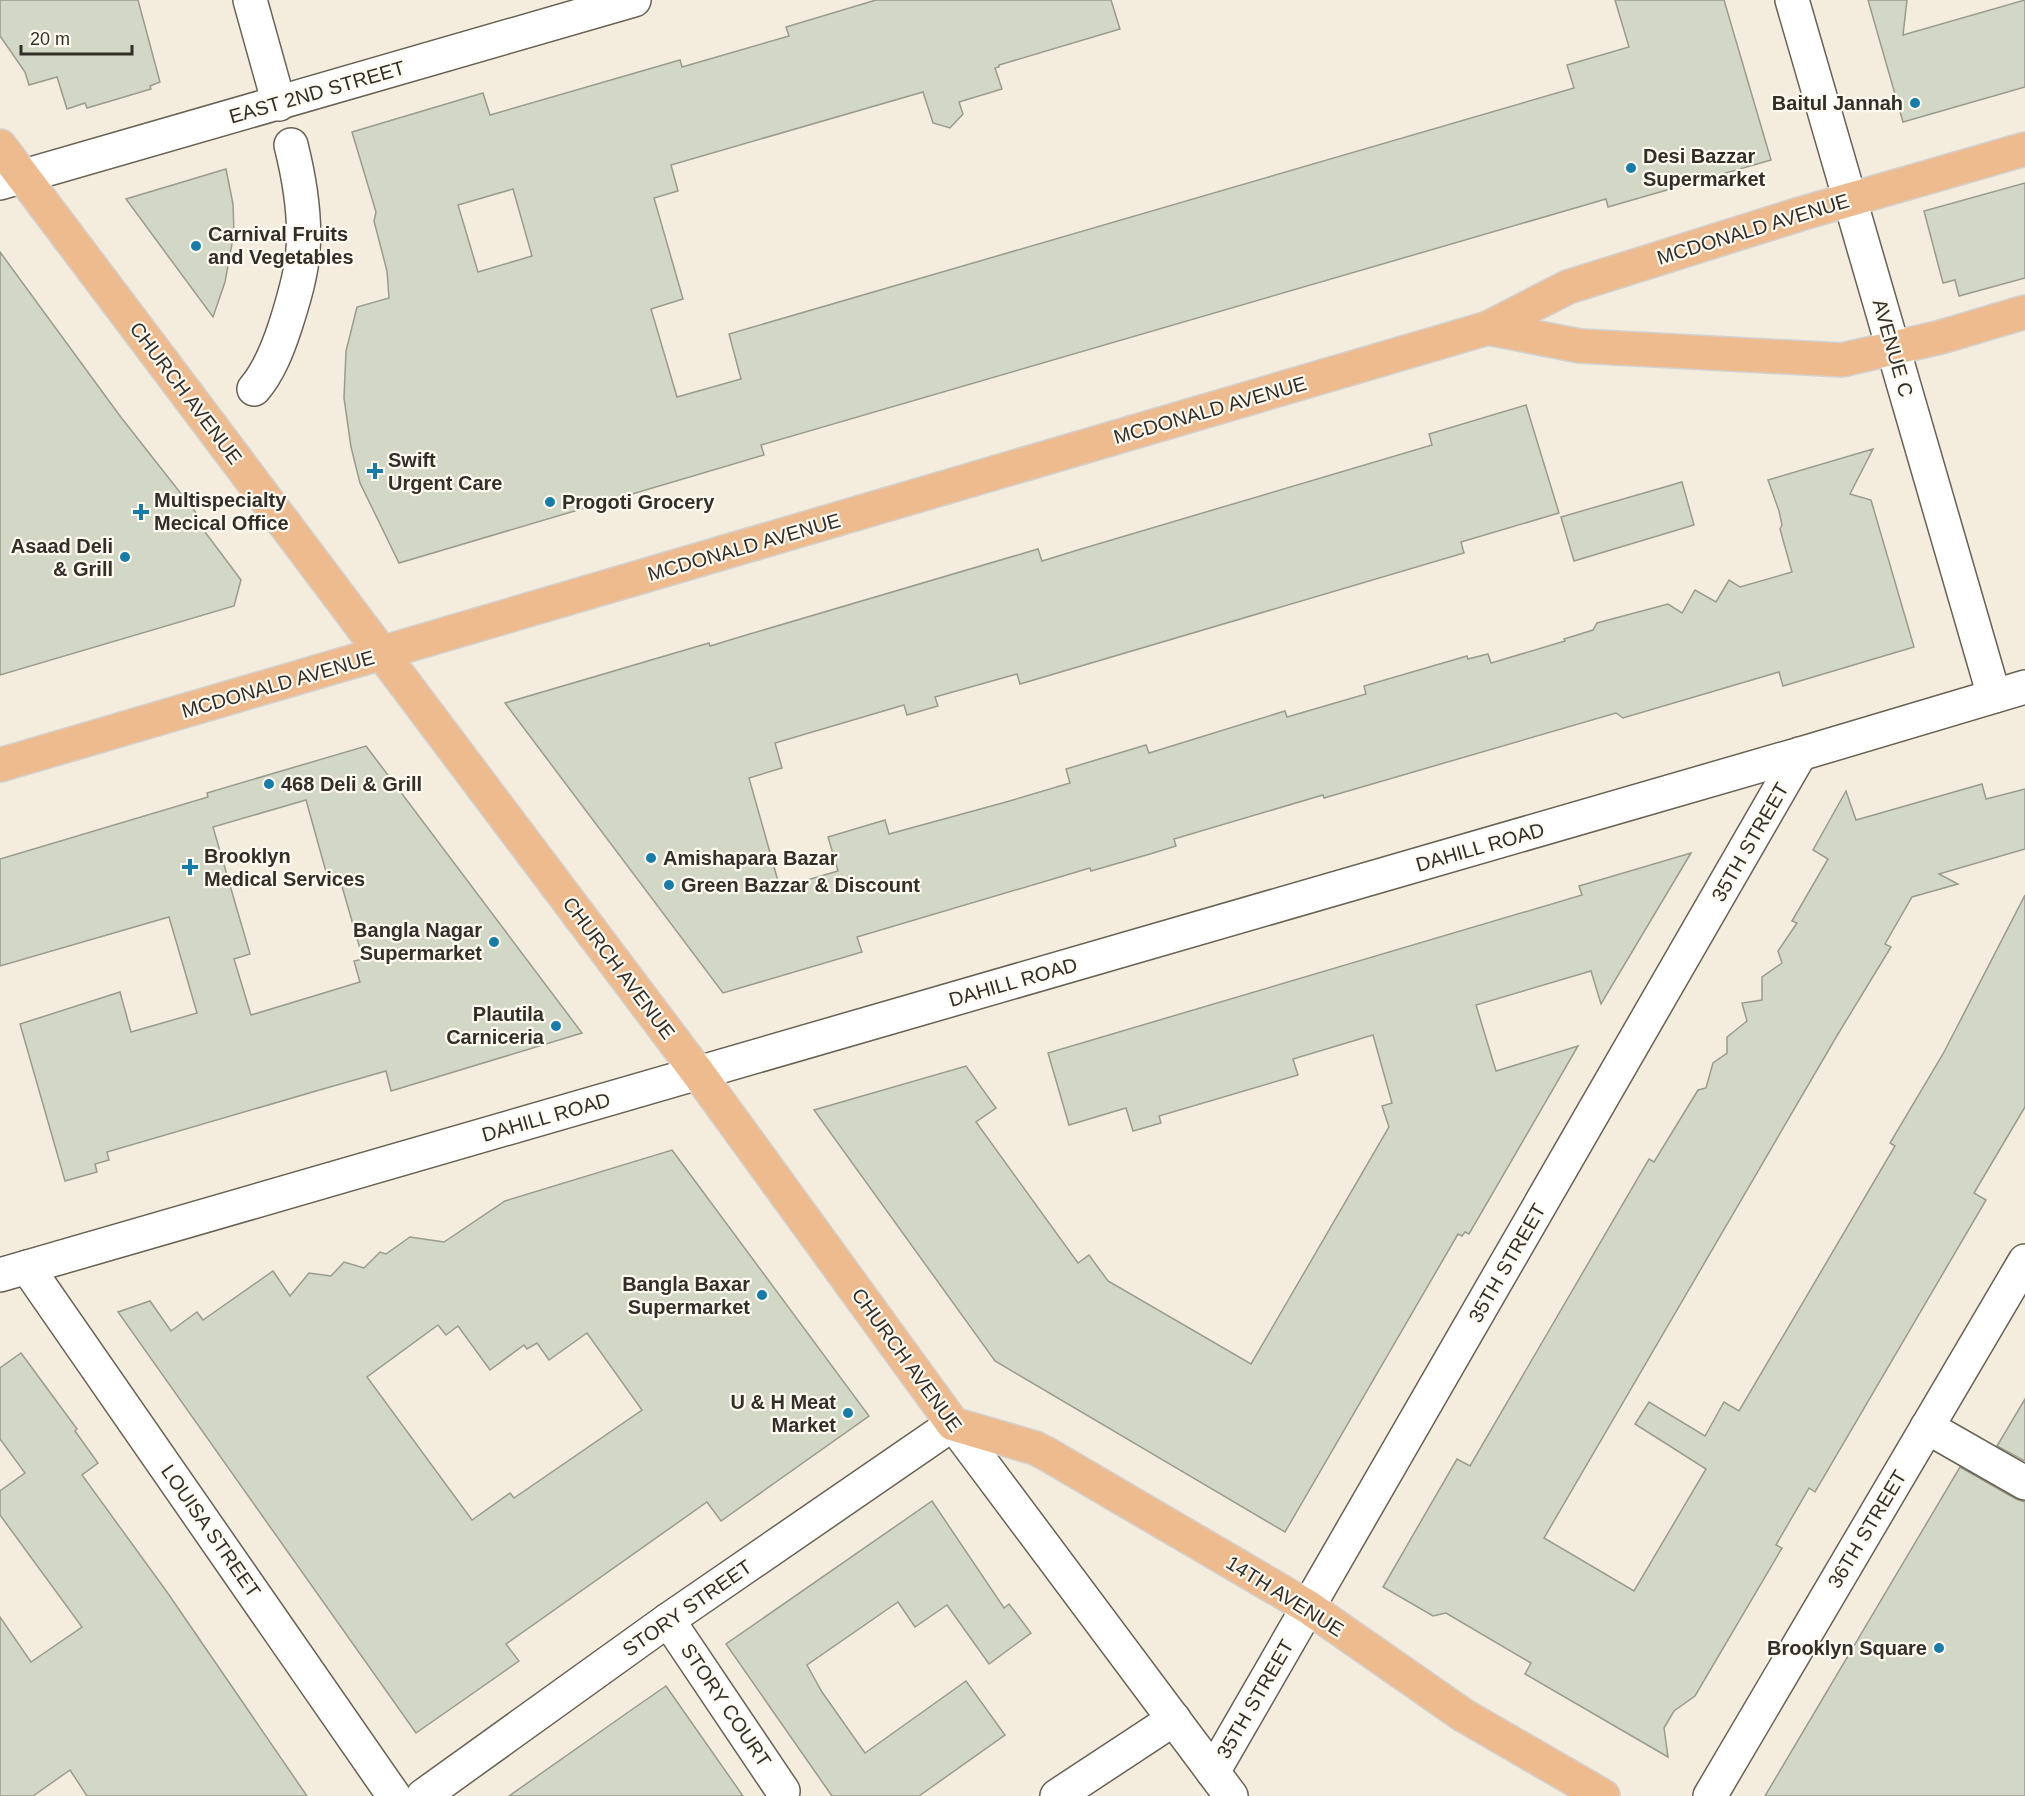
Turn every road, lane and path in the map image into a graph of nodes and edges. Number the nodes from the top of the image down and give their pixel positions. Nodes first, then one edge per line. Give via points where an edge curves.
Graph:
1 (250, 0) edge
2 (634, 0) edge
3 (1792, 0) edge
4 (279, 104) junction
5 (291, 145) dead end
6 (0, 146) edge
7 (2025, 149) edge
8 (11, 179) edge
9 (1850, 199) junction
10 (2025, 312) edge
11 (1488, 328) junction
12 (1893, 348) junction
13 (254, 389) dead end
14 (383, 654) junction
15 (2010, 692) edge
16 (1800, 754) junction
17 (0, 765) edge
18 (698, 1073) junction
19 (2025, 1262) edge
20 (14, 1271) edge
21 (953, 1424) junction
22 (1927, 1427) junction
23 (2025, 1483) edge
24 (1308, 1607) junction
25 (669, 1620) junction
26 (1174, 1719) junction
27 (1222, 1784) edge
28 (783, 1791) dead end
29 (394, 1796) edge
30 (423, 1796) edge
31 (1057, 1796) edge
32 (1603, 1796) edge
33 (1710, 1796) edge

1 - 4 street
2 - 4 street, EAST 2ND STREET
3 - 9 street, AVENUE C
4 - 8 street, EAST 2ND STREET
5 - 13 street via 303,211 302,258 281,338
6 - 8 main road, CHURCH AVENUE
7 - 9 main road, MCDONALD AVENUE
8 - 14 main road, CHURCH AVENUE
9 - 11 main road, MCDONALD AVENUE via 1568,287
9 - 12 street, AVENUE C
10 - 12 main road, MCDONALD AVENUE
11 - 12 main road, MCDONALD AVENUE via 1580,346 1842,360
11 - 14 main road, MCDONALD AVENUE
12 - 15 street, AVENUE C
14 - 17 main road, MCDONALD AVENUE
14 - 18 main road, CHURCH AVENUE
15 - 16 street, DAHILL ROAD
16 - 18 street, DAHILL ROAD
16 - 24 street, 35TH STREET
18 - 20 street, DAHILL ROAD
18 - 21 main road, CHURCH AVENUE
19 - 22 street, 36TH STREET
20 - 29 street, LOUISA STREET
21 - 24 main road, 14TH AVENUE via 1046,1453
21 - 25 street, STORY STREET
21 - 26 street, CHURCH AVENUE
22 - 23 street
22 - 33 street, 36TH STREET
24 - 27 street, 35TH STREET
24 - 32 main road, 14TH AVENUE via 1463,1714
25 - 28 street, STORY COURT
25 - 30 street, STORY STREET
26 - 27 street, CHURCH AVENUE
26 - 31 street

